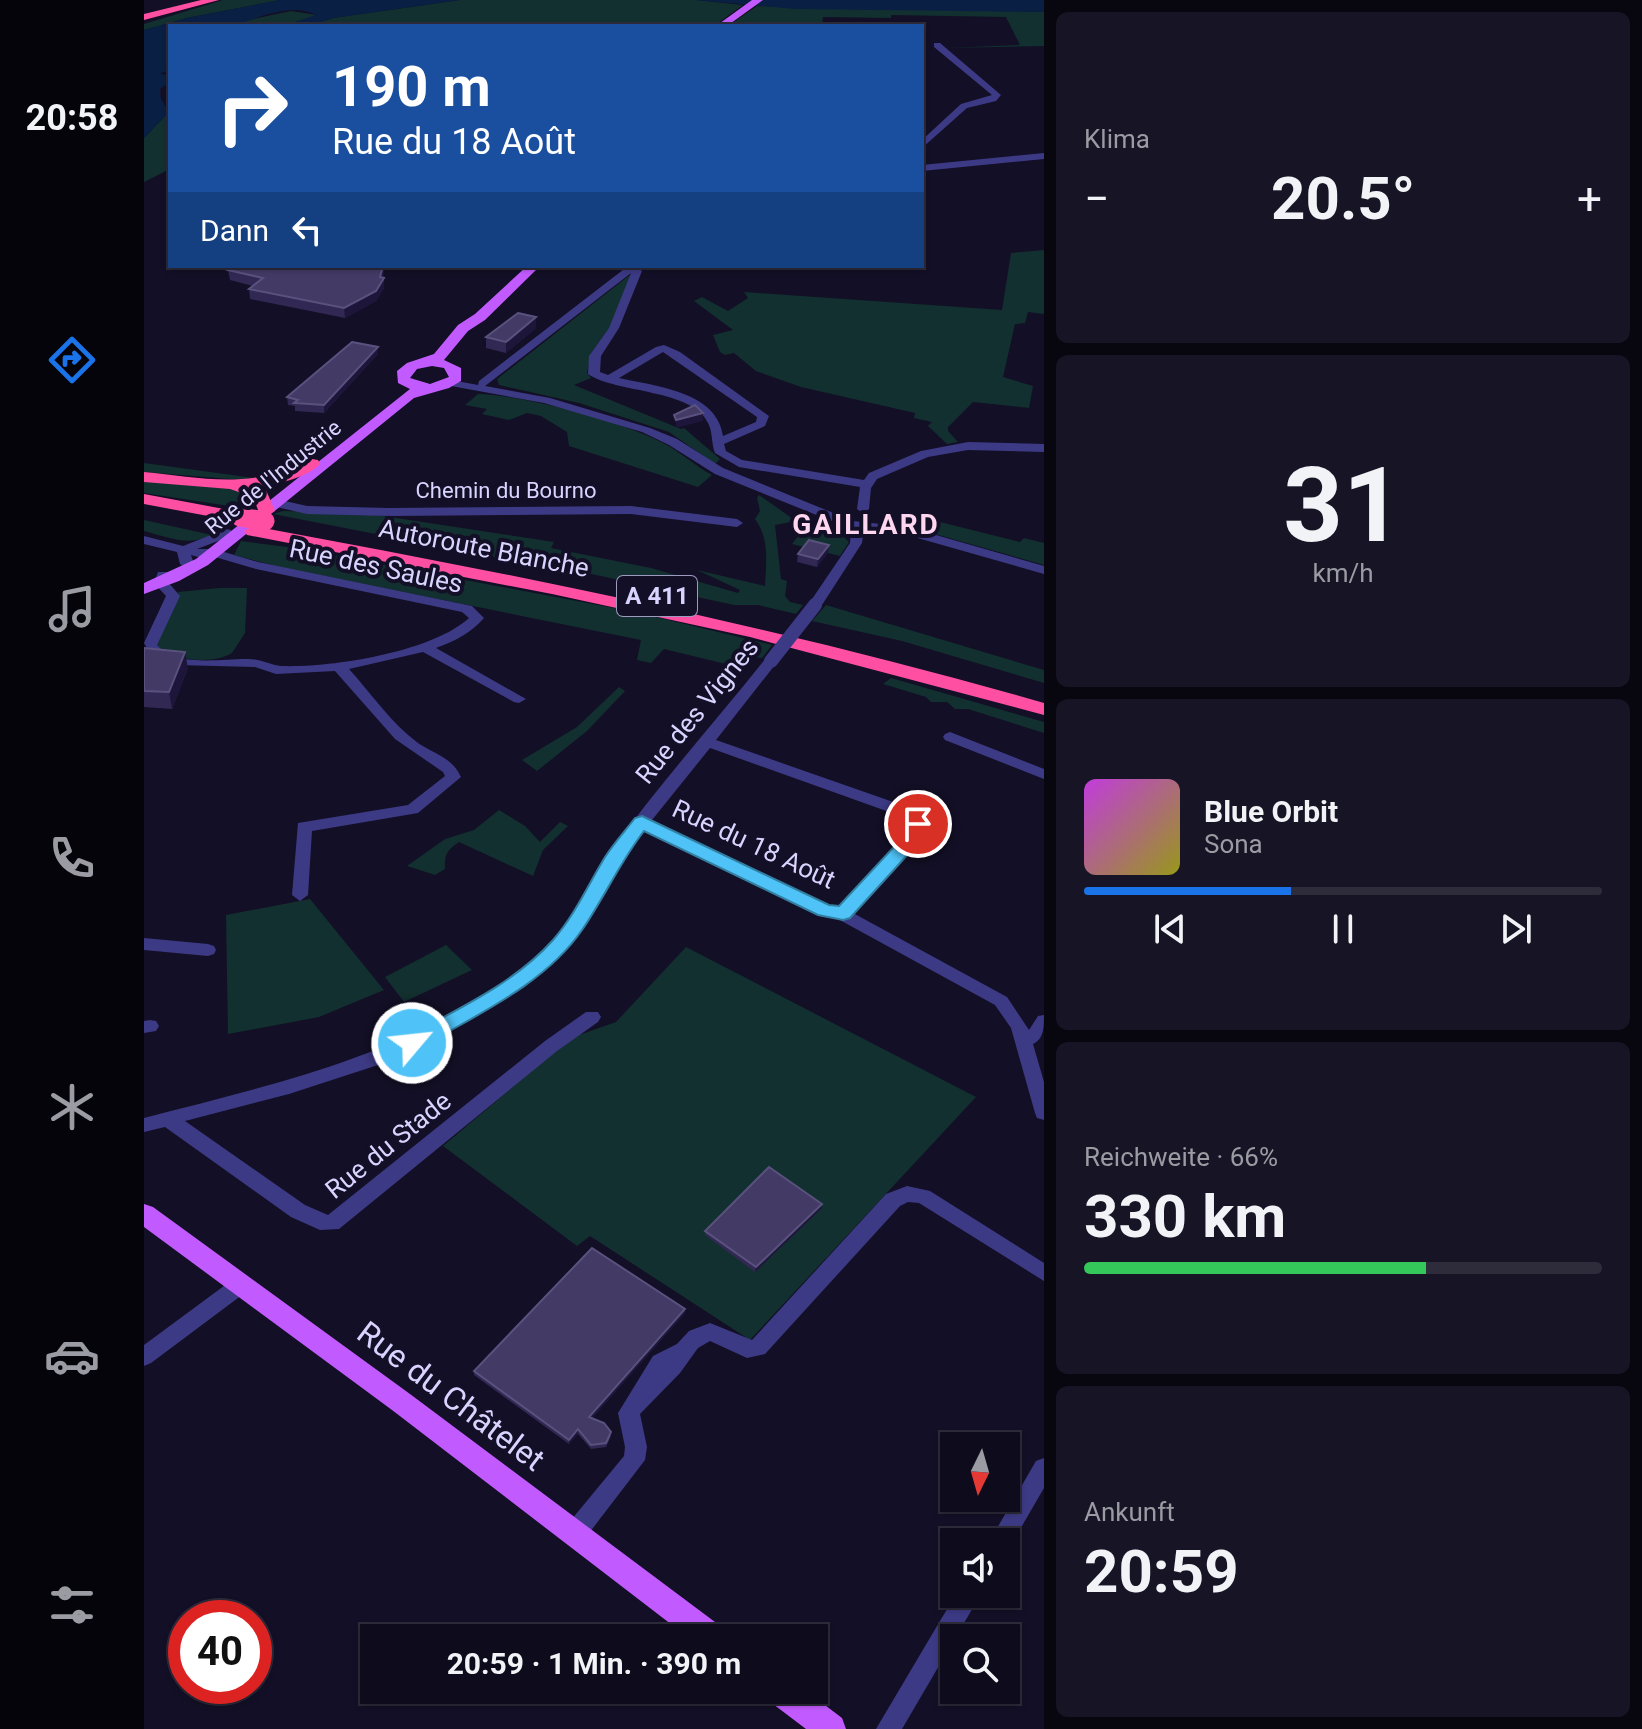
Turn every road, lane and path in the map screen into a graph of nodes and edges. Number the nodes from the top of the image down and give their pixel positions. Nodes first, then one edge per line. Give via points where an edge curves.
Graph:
1 (195, 0) edge
2 (214, 0) edge
3 (757, 1) edge
4 (144, 14) edge
5 (724, 24) edge
6 (937, 45) dead end
7 (924, 143) edge
8 (1044, 156) edge
9 (924, 168) edge
10 (532, 268) edge
11 (635, 268) edge
12 (480, 317) junction
13 (428, 362) junction
14 (444, 364) junction
15 (610, 378) junction
16 (454, 379) junction
17 (483, 383) junction
18 (416, 386) junction
19 (519, 394) junction
20 (717, 443) junction
21 (1044, 448) edge
22 (312, 464) junction
23 (144, 477) edge
24 (866, 484) junction
25 (227, 485) junction
26 (144, 499) edge
27 (144, 511) edge
28 (852, 513) junction
29 (252, 518) junction
30 (737, 523) dead end
31 (869, 523) junction
32 (144, 540) edge
33 (199, 555) junction
34 (1044, 570) edge
35 (158, 582) edge
36 (144, 589) edge
37 (424, 647) junction
38 (146, 655) edge
39 (338, 665) junction
40 (1044, 695) edge
41 (519, 699) dead end
42 (1044, 709) edge
43 (950, 737) dead end
44 (708, 742) junction
45 (1044, 774) edge
46 (642, 822) junction
47 (300, 895) dead end
48 (843, 914) junction
49 (144, 944) edge
50 (208, 950) dead end
51 (592, 1017) dead end
52 (1036, 1033) edge
53 (1044, 1113) edge
54 (168, 1119) junction
55 (144, 1125) edge
56 (144, 1214) edge
57 (1044, 1273) edge
58 (239, 1286) junction
59 (144, 1357) edge
60 (1044, 1468) edge
61 (1008, 1528) edge
62 (575, 1533) junction
63 (961, 1608) edge
64 (695, 1624) edge
65 (798, 1704) edge
66 (831, 1729) edge
67 (888, 1729) edge

1 - 4 highway
2 - 4 highway
3 - 5 main road
6 - 7 street via 997,95 964,106
8 - 9 street
10 - 12 main road
11 - 15 street via 614,328 595,356 593,372
11 - 17 street
12 - 13 main road
12 - 14 main road
13 - 14 main road
13 - 18 main road, Rue de l'Industrie via 403,371 402,378
14 - 16 main road, Rue de l'Industrie via 456,370
15 - 20 street via 704,410 714,420
15 - 20 street via 660,349 676,354 763,416 761,424
16 - 17 street, Rue de l'Industrie
16 - 18 main road, Rue de l'Industrie
16 - 19 street, Rue de l'Industrie
17 - 19 street, Rue de l'Industrie
18 - 22 main road, Rue de l'Industrie
18 - 29 main road, Rue de l'Industrie
19 - 28 street, Rue de l'Industrie via 646,430 712,468
20 - 24 street via 724,456 739,463
21 - 24 street via 941,449 884,470
22 - 25 highway via 272,482
22 - 29 main road, Rue de l'Industrie
23 - 25 highway
24 - 28 street
25 - 29 highway via 258,493
26 - 29 highway, Autoroute Blanche / A 411
27 - 29 highway, Autoroute Blanche / A 411
28 - 31 street
28 - 31 street
29 - 30 street, Chemin du Bourno via 307,510 631,510
29 - 33 main road, Rue de l'Industrie
29 - 33 main road, Rue de l'Industrie
29 - 40 highway, Autoroute Blanche / A 411 via 727,611
29 - 42 highway, Autoroute Blanche / A 411 via 729,624
31 - 34 street
31 - 44 street, Rue des Vignes, bridge via 815,605
32 - 33 street
33 - 35 main road, Rue de l'Industrie
33 - 35 main road, Rue de l'Industrie
33 - 37 street, Rue des Saules via 476,614 476,621 462,631
35 - 36 main road, Rue de l'Industrie
35 - 38 street via 173,598
37 - 39 street, Rue des Saules
37 - 41 street
38 - 39 street, Rue des Saules via 263,664 276,671
39 - 47 street via 411,745 436,758 453,777 413,809 304,827
43 - 45 street
44 - 46 street, Rue des Vignes
44 - 48 street, Rue du 18 Août via 911,814 918,824 914,836
46 - 48 street, Rue du 18 Août
46 - 54 street, Rue des Vignes via 560,945 466,1014 349,1069
48 - 52 street, Rue du 18 Août via 995,996
49 - 50 street
51 - 54 street, Rue du Stade via 332,1223 298,1211
52 - 53 street, Rue du 18 Août
54 - 55 street, Rue des Vignes
56 - 58 main road, Rue du Châtelet
57 - 62 street via 923,1196 893,1200 758,1348 745,1349 707,1333 681,1352 675,1365 633,1406 629,1419 634,1460
58 - 59 street
58 - 62 main road, Rue du Châtelet
60 - 61 street
62 - 64 main road, Rue du Châtelet
63 - 67 street
65 - 66 main road

